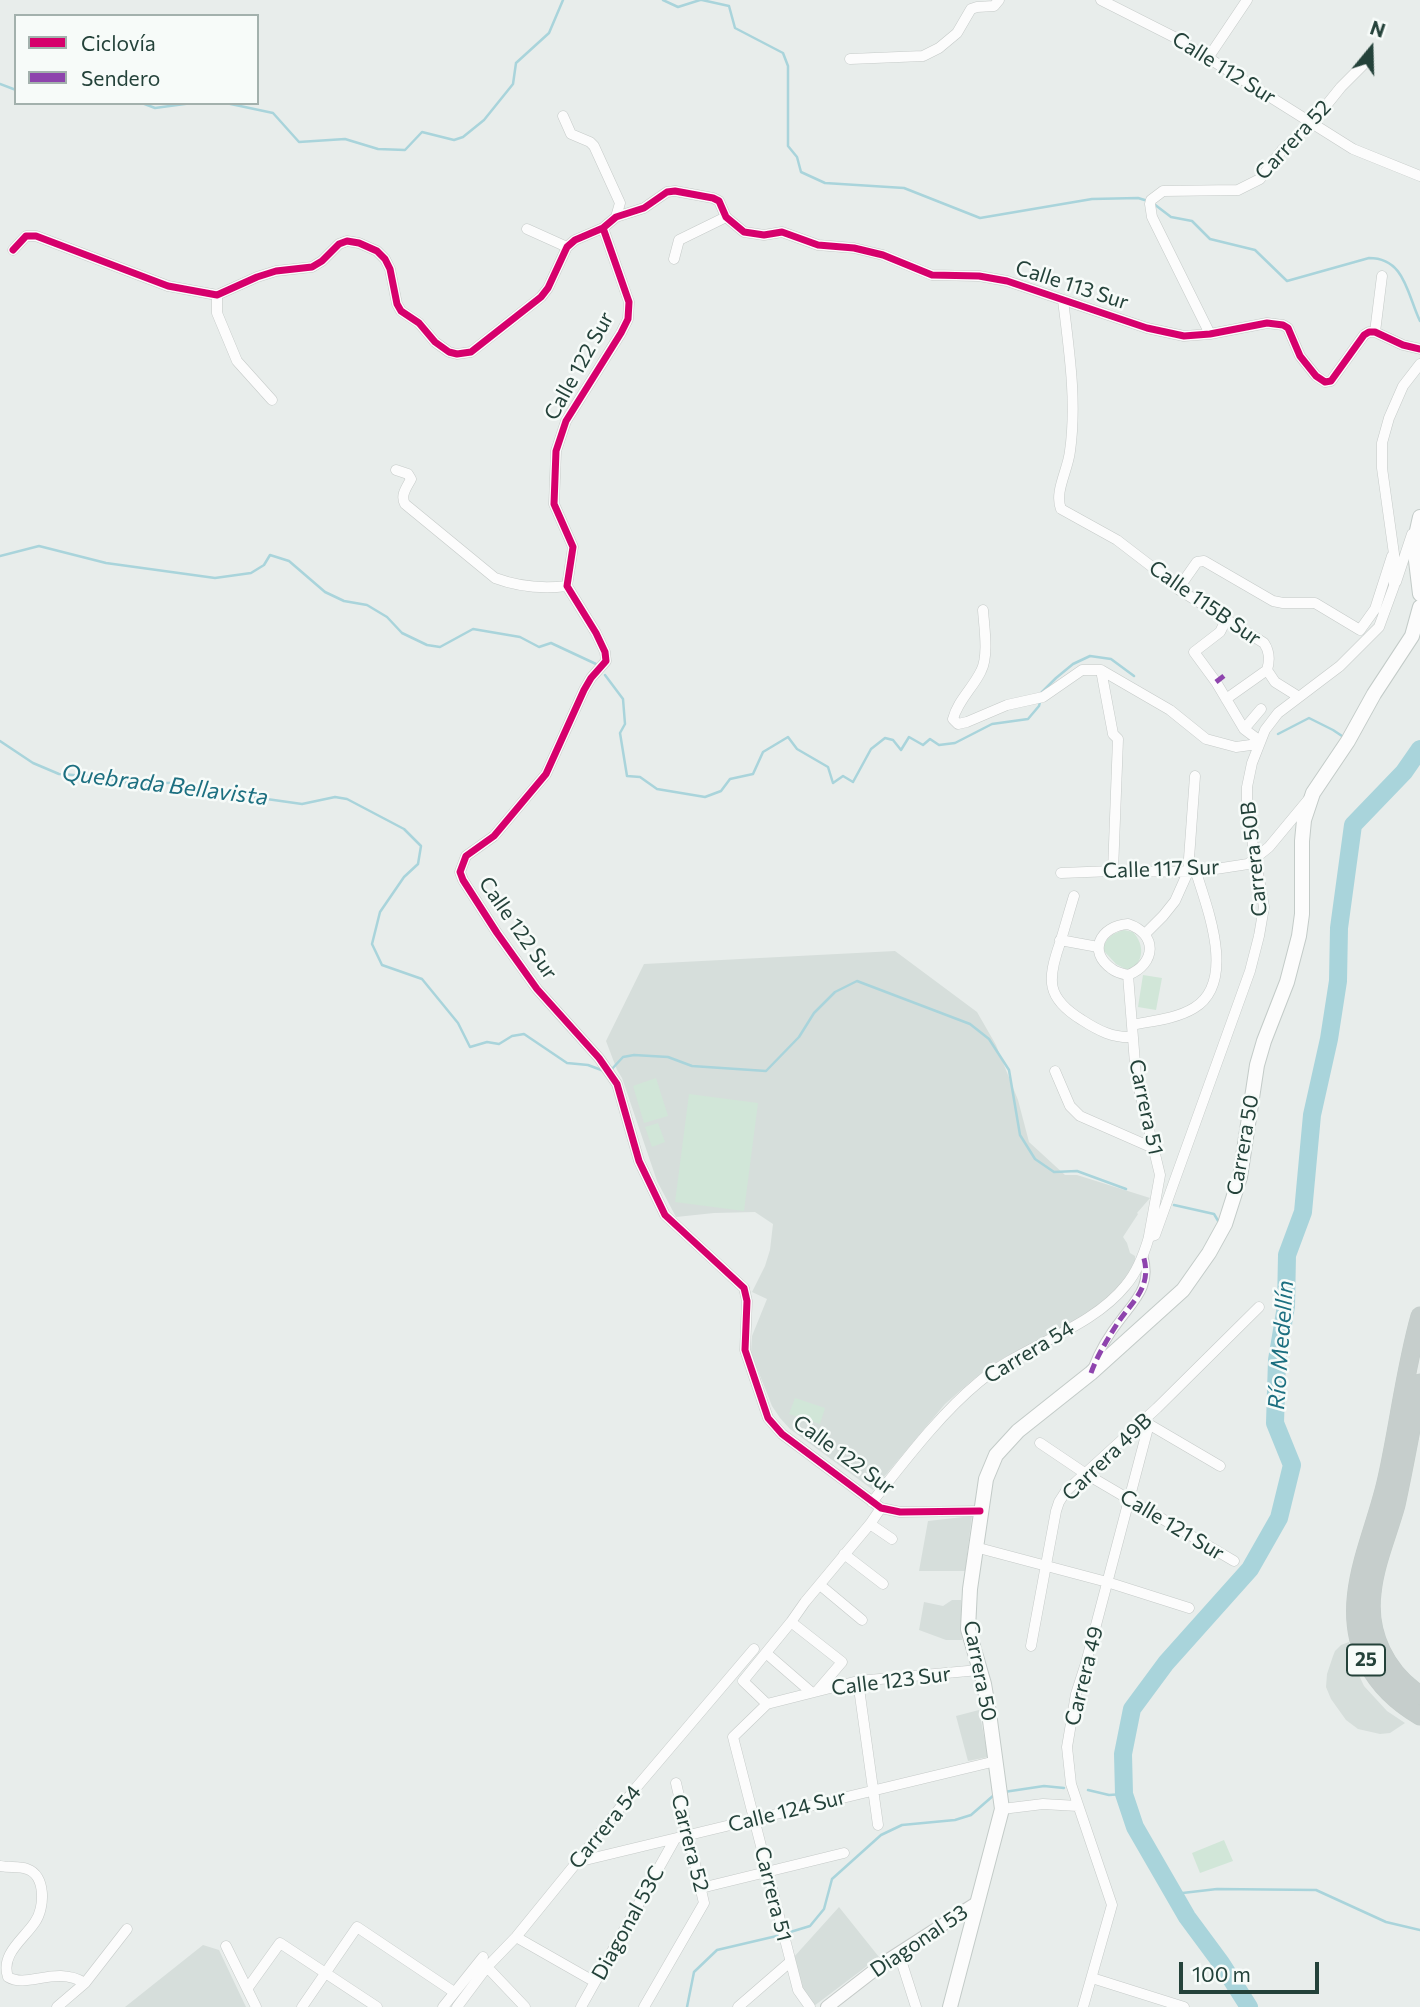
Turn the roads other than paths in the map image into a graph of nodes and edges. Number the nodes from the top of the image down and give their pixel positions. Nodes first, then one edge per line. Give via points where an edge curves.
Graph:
1 (999, 0) edge
2 (1101, 0) edge
3 (1247, 0) edge
4 (1208, 58) junction
5 (850, 60) dead end
6 (1363, 65) dead end
7 (563, 116) dead end
8 (1312, 123) junction
9 (1420, 176) edge
10 (616, 217) junction
11 (726, 217) junction
12 (603, 228) junction
13 (527, 229) dead end
14 (567, 247) junction
15 (13, 250) dead end
16 (674, 260) dead end
17 (1382, 276) dead end
18 (218, 295) junction
19 (1063, 300) junction
20 (1375, 332) junction
21 (1210, 334) junction
22 (1420, 349) edge
23 (1420, 365) edge
24 (272, 400) dead end
25 (396, 470) dead end
26 (1419, 519) edge
27 (1394, 554) junction
28 (567, 586) junction
29 (1394, 586) junction
30 (1178, 589) junction
31 (1420, 594) edge
32 (1420, 607) edge
33 (983, 610) dead end
34 (1226, 620) junction
35 (1101, 670) junction
36 (1267, 670) junction
37 (1299, 697) junction
38 (1226, 699) junction
39 (1261, 709) dead end
40 (1244, 729) junction
41 (1259, 742) junction
42 (1195, 776) dead end
43 (1313, 793) junction
44 (1256, 858) junction
45 (1113, 871) junction
46 (1192, 872) junction
47 (1060, 873) dead end
48 (1074, 896) dead end
49 (1145, 934) junction
50 (1060, 940) junction
51 (1098, 947) junction
52 (1128, 975) junction
53 (1132, 1025) junction
54 (1132, 1037) junction
55 (1055, 1071) dead end
56 (1153, 1148) junction
57 (1149, 1237) junction
58 (1143, 1255) junction
59 (1108, 1302) joint
60 (1259, 1307) dead end
61 (1420, 1316) edge
62 (1091, 1373) junction
63 (1420, 1382) edge
64 (1146, 1422) junction
65 (1040, 1444) dead end
66 (1220, 1466) dead end
67 (1086, 1474) junction
68 (1129, 1499) junction
69 (876, 1505) junction
70 (980, 1511) junction
71 (870, 1524) junction
72 (892, 1539) dead end
73 (975, 1548) junction
74 (844, 1555) junction
75 (1234, 1561) dead end
76 (1046, 1566) junction
77 (1107, 1582) junction
78 (883, 1584) dead end
79 (820, 1585) junction
80 (1189, 1608) dead end
81 (862, 1620) dead end
82 (792, 1622) junction
83 (1031, 1646) dead end
84 (766, 1653) junction
85 (755, 1667) junction
86 (979, 1670) junction
87 (858, 1681) junction
88 (815, 1692) junction
89 (1420, 1695) edge
90 (767, 1704) junction
91 (1420, 1716) edge
92 (733, 1737) joint
93 (996, 1761) junction
94 (676, 1783) dead end
95 (874, 1790) junction
96 (1001, 1798) junction
97 (1078, 1806) junction
98 (753, 1818) junction
99 (878, 1825) dead end
100 (688, 1835) junction
101 (676, 1839) junction
102 (844, 1853) dead end
103 (577, 1862) junction
104 (0, 1866) edge
105 (768, 1872) junction
106 (701, 1888) junction
107 (978, 1902) junction
108 (127, 1929) dead end
109 (516, 1937) junction
110 (226, 1946) dead end
111 (899, 1954) junction
112 (485, 1962) junction
113 (790, 1962) junction
114 (326, 1972) junction
115 (1092, 1978) junction
116 (595, 1982) junction
117 (85, 1983) junction
118 (247, 1989) junction
119 (454, 1992) junction
120 (57, 2007) edge
121 (256, 2007) edge
122 (302, 2007) edge
123 (377, 2007) edge
124 (443, 2007) edge
125 (457, 2007) edge
126 (525, 2007) edge
127 (581, 2007) edge
128 (644, 2007) edge
129 (738, 2007) edge
130 (810, 2007) edge
131 (827, 2007) edge
132 (916, 2007) edge
133 (950, 2007) edge
134 (1083, 2007) edge
135 (1184, 2007) edge

1 - 5 street via 994,6 971,9 957,33 923,56
2 - 4 street, Calle 112 Sur
3 - 4 street
4 - 8 street, Calle 112 Sur
6 - 8 street, Carrera 52
7 - 10 street via 572,134 594,146 620,203
8 - 9 street, Calle 112 Sur via 1353,149
8 - 21 street, Carrera 52 via 1282,150 1260,179 1238,190 1163,191 1151,202 1152,217
10 - 11 street, Calle 113 Sur via 675,191 719,201
10 - 12 street, Calle 113 Sur
11 - 16 street via 679,240
11 - 19 street, Calle 113 Sur via 744,232 782,233 818,245 854,248 932,275 1007,281
12 - 14 street, Calle 113 Sur
12 - 28 street, Calle 122 Sur via 629,302 628,319 566,421 556,451 554,504 573,547
13 - 14 street
14 - 18 street via 541,297 463,354 449,352 401,311 385,259 359,243 339,244 312,267 257,276
15 - 18 street via 26,236 36,236 168,286
17 - 20 street
18 - 24 street via 217,313 237,361
19 - 21 street, Calle 113 Sur via 1147,328 1184,336
19 - 30 street, Calle 115B Sur via 1074,395 1061,509 1117,540
20 - 21 street, Calle 113 Sur via 1364,335 1331,381 1325,382 1300,356 1283,325 1267,323
20 - 22 street
23 - 27 street, Carrera 50B via 1403,386 1382,443
25 - 28 street via 411,479 403,494 405,504 495,578 545,589
26 - 29 street
26 - 31 main road via 1414,544
27 - 29 street, Carrera 50B
27 - 30 street via 1375,609 1361,629 1315,603 1273,601 1204,561 1196,562
28 - 69 street, Calle 122 Sur via 596,633 606,661 584,690 546,774 494,836 466,856 460,872 537,989 617,1084 639,1161 665,1215 744,1288 745,1350 768,1418 782,1434
29 - 37 street, Carrera 50B via 1377,630 1340,667
30 - 34 street, Calle 115B Sur
32 - 43 main road, Carrera 50 via 1412,636
33 - 35 street via 983,667 956,708 953,719 958,724 1043,697 1082,670
34 - 36 street, Calle 115B Sur via 1264,643 1270,660
34 - 38 street via 1220,632 1194,652
35 - 41 street via 1170,710 1206,739 1236,747
35 - 45 street via 1112,734 1118,739
36 - 37 street, Calle 115B Sur via 1275,682
36 - 38 street
37 - 41 street, Carrera 50B via 1278,713
38 - 40 street
39 - 40 street
40 - 41 street
41 - 44 street, Carrera 50B via 1247,787
42 - 46 street
43 - 44 street, Calle 117 Sur
43 - 62 main road, Carrera 50 via 1304,820 1299,936 1257,1065 1240,1177 1225,1224 1183,1290
44 - 46 street, Calle 117 Sur via 1248,864
44 - 57 street, Carrera 50B via 1264,907 1254,960 1155,1235
45 - 46 street, Calle 117 Sur
45 - 47 street, Calle 117 Sur
46 - 49 street via 1175,901
46 - 53 street via 1213,931 1217,965 1211,985 1194,1008
48 - 50 street
49 - 51 street via 1138,927 1117,925 1101,937
49 - 52 street via 1148,960
50 - 51 street
50 - 54 street via 1051,968 1056,998 1089,1025 1117,1038
51 - 52 street via 1102,960
52 - 53 street, Carrera 51
53 - 54 street, Carrera 51
54 - 56 street, Carrera 51
55 - 56 street via 1070,1106 1080,1116
56 - 57 street, Carrera 51 via 1160,1175
57 - 58 street, Carrera 50B
58 - 59 street, Carrera 50B via 1125,1287
58 - 62 street via 1147,1268 1138,1298 1096,1358
59 - 69 street, Carrera 54 via 979,1382 944,1416
60 - 64 street, Carrera 49B
61 - 91 highway, 25 via 1355,1609 1358,1637 1377,1679
62 - 70 main road, Carrera 50 via 996,1455
63 - 89 highway, 25 via 1371,1605 1383,1655 1398,1677
64 - 66 street
64 - 67 street, Carrera 49B
64 - 68 street, Carrera 49
65 - 67 street, Calle 121 Sur
67 - 68 street, Calle 121 Sur
67 - 76 street, Carrera 49B via 1059,1502
68 - 75 street, Calle 121 Sur
68 - 77 street, Carrera 49
69 - 70 street, Calle 122 Sur via 900,1513
69 - 71 street, Carrera 54
70 - 73 main road, Carrera 50
71 - 72 street
71 - 74 street, Carrera 54
73 - 76 street
73 - 86 main road, Carrera 50 via 968,1629
74 - 78 street
74 - 79 street, Carrera 54
76 - 77 street
76 - 83 street, Carrera 49B
77 - 80 street
77 - 97 street, Carrera 49 via 1076,1694 1067,1747
79 - 81 street
79 - 82 street, Carrera 54
82 - 84 street, Carrera 54
82 - 88 street via 842,1662
84 - 85 street, Carrera 54
84 - 88 street
85 - 90 street, Carrera 54 via 743,1681
85 - 103 street, Carrera 54 via 754,1649
86 - 87 street, Calle 123 Sur
86 - 93 main road, Carrera 50
87 - 88 street, Calle 123 Sur
87 - 95 street
88 - 90 street, Calle 123 Sur
90 - 92 street, Calle 123 Sur
92 - 98 street, Carrera 51
93 - 95 street, Calle 124 Sur
93 - 96 main road, Carrera 50
94 - 100 street, Carrera 52
95 - 98 street, Calle 124 Sur
95 - 99 street
96 - 97 street
96 - 107 main road, Carrera 50
97 - 115 street, Carrera 49 via 1112,1905
98 - 100 street, Calle 124 Sur
98 - 105 street, Carrera 51
100 - 101 street, Calle 124 Sur
100 - 106 street, Carrera 52
101 - 103 street, Calle 124 Sur
101 - 116 street, Diagonal 53C
102 - 105 street
103 - 109 street, Carrera 54
104 - 117 street via 34,1873 42,1891 38,1917 5,1964 8,1977 19,1981 60,1975
105 - 106 street
105 - 113 street, Carrera 51
106 - 128 street, Carrera 52 via 704,1903
107 - 111 street, Diagonal 53
107 - 133 main road, Carrera 50
108 - 117 street
109 - 112 street, Carrera 54
109 - 116 street
110 - 118 street
111 - 131 street, Diagonal 53
111 - 132 street
112 - 119 street, Carrera 54
112 - 125 street, Carrera 54
112 - 126 street
113 - 129 street
113 - 130 street, Carrera 51 via 798,1990
114 - 118 street via 280,1943
114 - 119 street via 357,1927
114 - 122 street
114 - 123 street
115 - 134 street, Carrera 49
115 - 135 street
116 - 127 street, Diagonal 53C
117 - 120 street
118 - 121 street
119 - 124 street, Carrera 54

